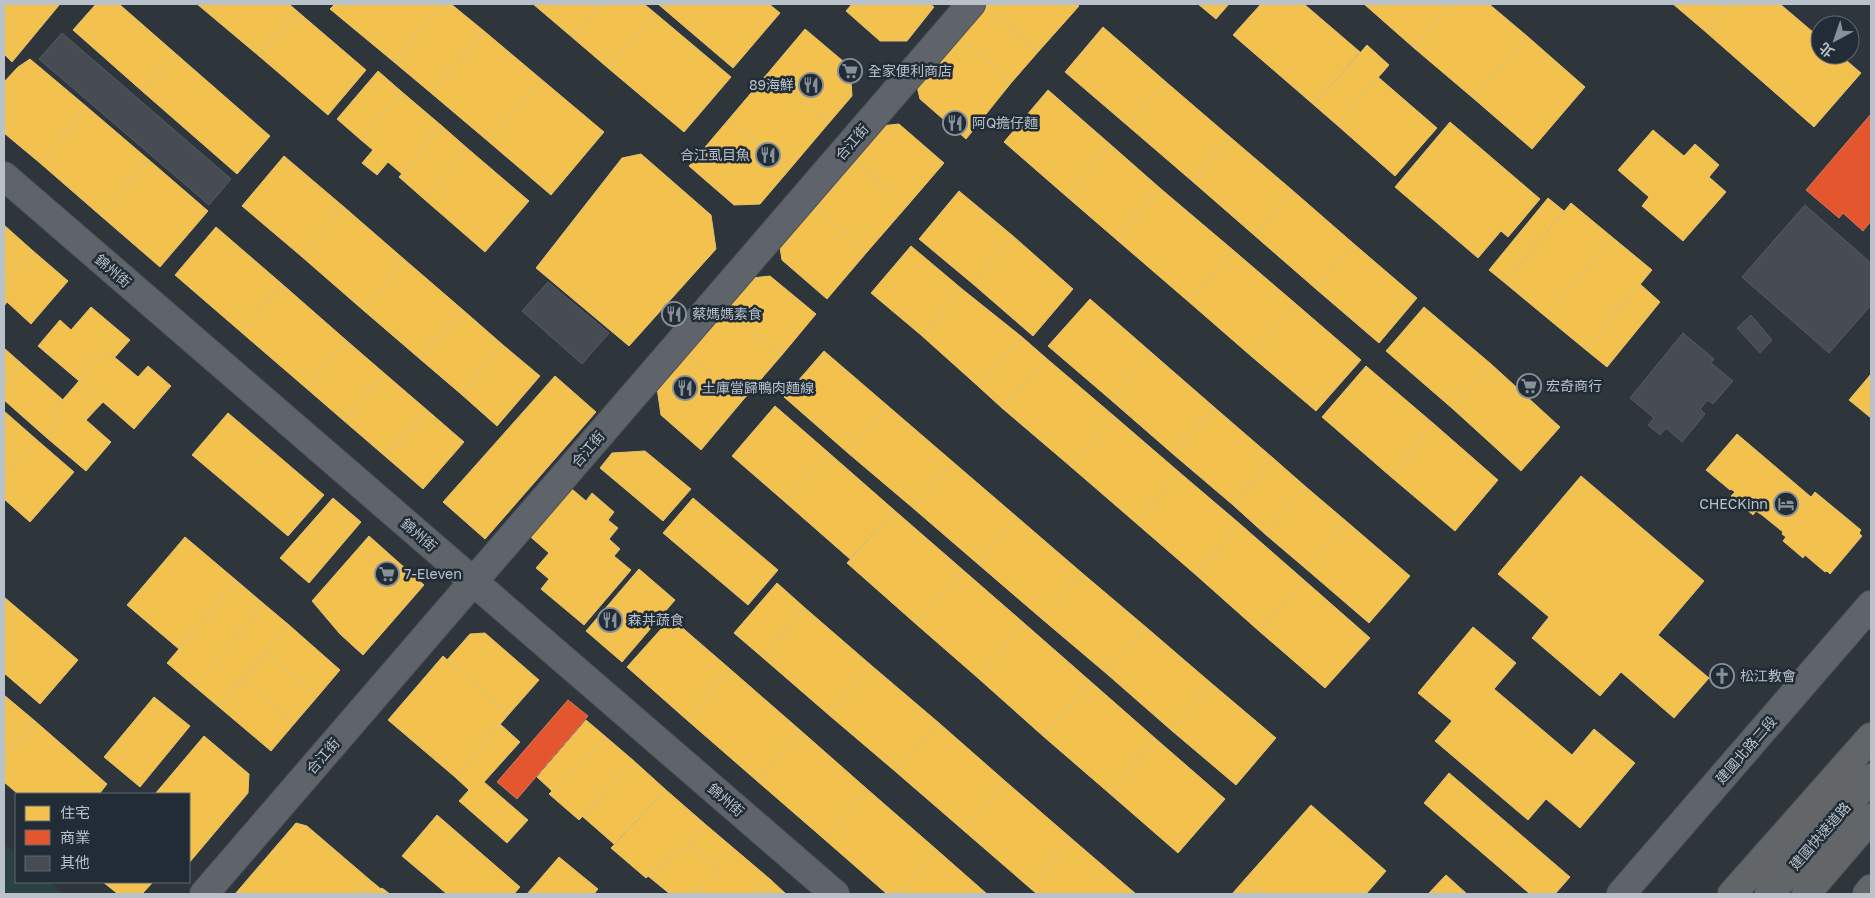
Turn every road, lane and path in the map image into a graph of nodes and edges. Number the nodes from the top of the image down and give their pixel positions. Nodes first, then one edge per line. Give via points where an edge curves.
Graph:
1 (971, 4) edge
2 (4, 176) edge
3 (473, 582) junction
4 (1871, 605) edge
5 (1871, 737) edge
6 (1871, 778) edge
7 (1871, 818) edge
8 (1871, 889) edge
9 (204, 894) edge
10 (834, 894) edge
11 (1621, 894) edge
12 (1732, 894) edge
13 (1769, 894) edge
14 (1806, 894) edge
15 (1866, 894) edge

1 - 3 street, 合江街
2 - 3 street, 錦州街
3 - 9 street, 合江街
3 - 10 street, 錦州街
4 - 11 street, 建國北路二段
5 - 12 highway
6 - 13 highway, 建國快速道路
7 - 14 highway, 建國快速道路
8 - 15 highway

